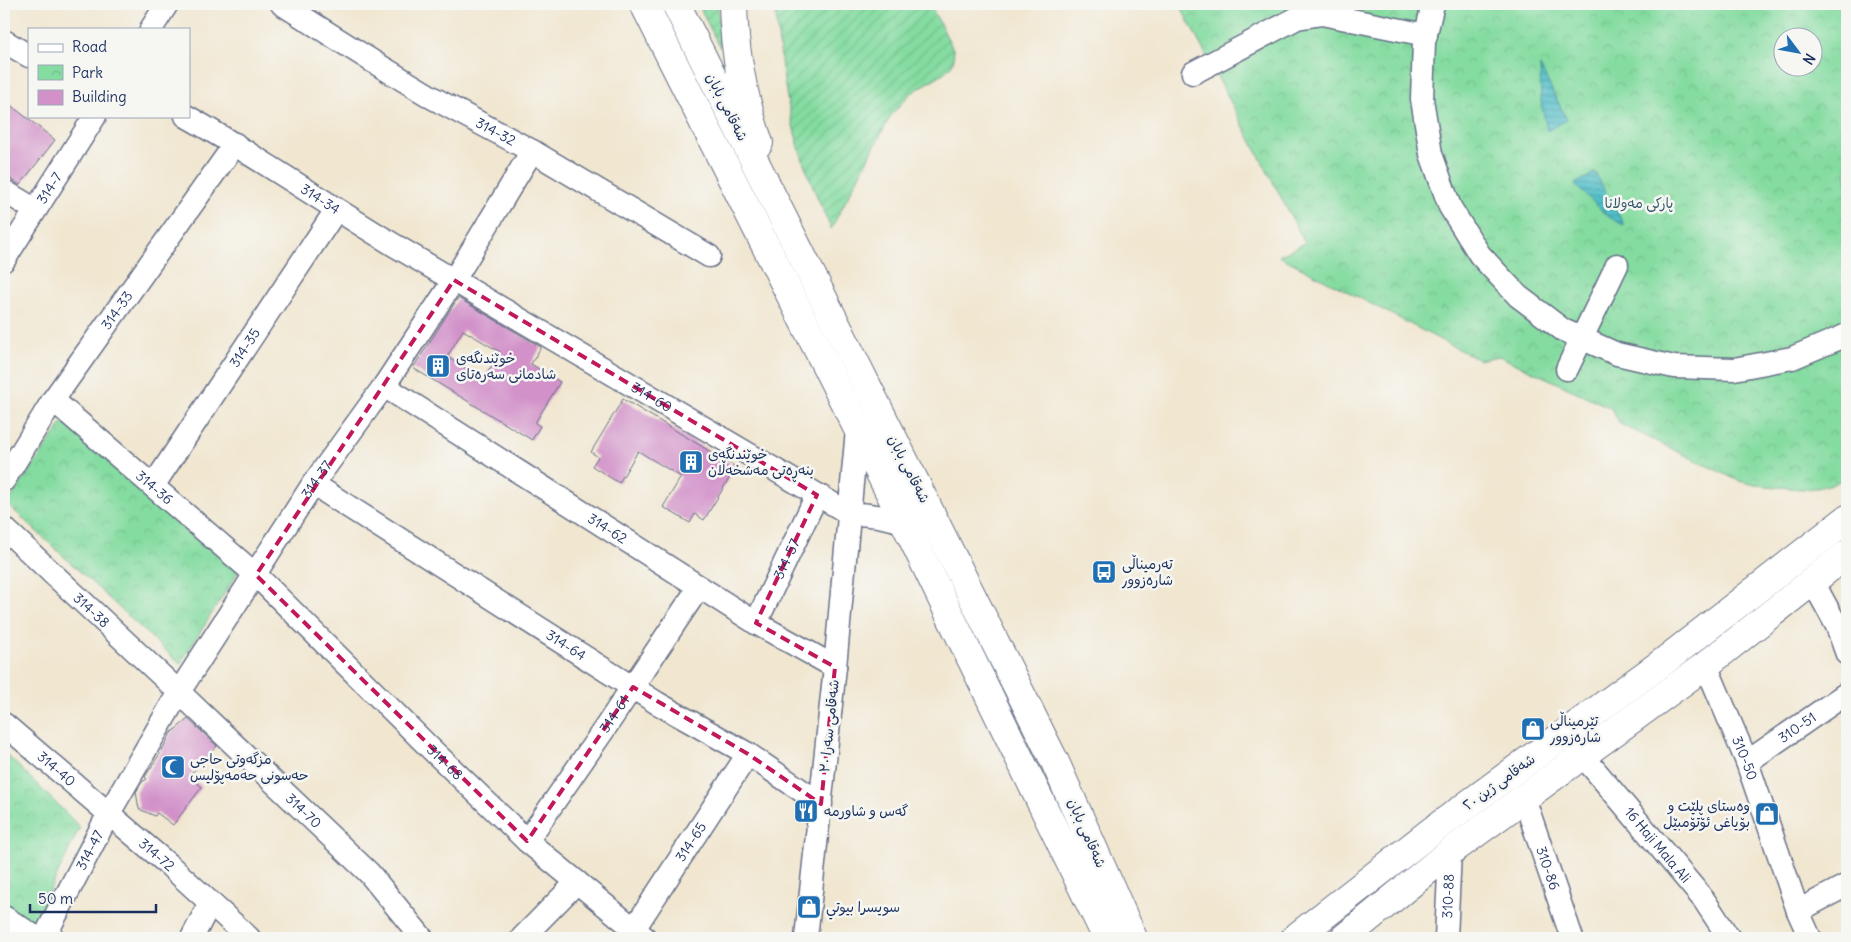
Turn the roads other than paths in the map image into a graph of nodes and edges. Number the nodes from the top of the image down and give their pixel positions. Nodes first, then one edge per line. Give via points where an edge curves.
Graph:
1 (167, 4) edge
2 (282, 4) edge
3 (644, 4) edge
4 (676, 4) edge
5 (733, 4) edge
6 (1433, 4) edge
7 (152, 28) edge
8 (1426, 35) junction
9 (4, 41) edge
10 (28, 55) edge
11 (1193, 73) dead end
12 (93, 118) edge
13 (190, 118) edge
14 (235, 144) junction
15 (532, 150) junction
16 (4, 191) edge
17 (34, 210) junction
18 (336, 210) junction
19 (789, 230) junction
20 (710, 256) dead end
21 (4, 260) edge
22 (1617, 265) dead end
23 (810, 270) junction
24 (454, 280) junction
25 (784, 282) junction
26 (823, 298) junction
27 (798, 310) junction
28 (1847, 335) edge
29 (1582, 338) junction
30 (1567, 369) dead end
31 (384, 386) junction
32 (53, 400) junction
33 (856, 430) junction
34 (4, 480) edge
35 (313, 484) junction
36 (153, 486) junction
37 (818, 495) junction
38 (850, 514) junction
39 (1847, 519) edge
40 (905, 523) junction
41 (4, 528) edge
42 (1847, 554) edge
43 (256, 575) junction
44 (1813, 582) junction
45 (699, 587) junction
46 (756, 623) junction
47 (1842, 623) edge
48 (1847, 654) edge
49 (1706, 665) junction
50 (835, 667) junction
51 (632, 687) junction
52 (179, 692) junction
53 (1847, 693) edge
54 (4, 724) edge
55 (748, 754) junction
56 (1583, 756) junction
57 (1747, 762) junction
58 (1524, 798) junction
59 (821, 804) junction
60 (108, 815) junction
61 (527, 841) junction
62 (1450, 852) junction
63 (577, 882) junction
64 (1847, 885) edge
65 (1343, 899) junction
66 (210, 903) junction
67 (1798, 911) junction
68 (4, 917) edge
69 (1352, 931) edge
70 (639, 934) edge
71 (1127, 937) edge
72 (37, 938) edge
73 (44, 938) edge
74 (192, 938) edge
75 (249, 938) edge
76 (422, 938) edge
77 (522, 938) edge
78 (806, 938) edge
79 (1295, 938) edge
80 (1446, 938) edge
81 (1572, 938) edge
82 (1729, 938) edge
83 (1810, 938) edge

1 - 7 street
2 - 15 street, 314-32 via 426,93
3 - 25 main road
4 - 19 main road, شەقامی بابان
5 - 19 main road via 745,89 757,136
6 - 8 street
8 - 11 street via 1311,14
8 - 29 street via 1422,99 1431,154 1450,207 1480,255 1518,296 1563,330
9 - 10 street
12 - 17 street, 314-7
13 - 14 street, 314-34
14 - 18 street, 314-34
14 - 32 street, 314-33
15 - 20 street, 314-32
15 - 24 street, 314-37
16 - 17 street
17 - 21 street, 314-7
18 - 24 street, 314-34
18 - 36 street, 314-35
19 - 23 main road, شەقامی بابان
22 - 29 street
23 - 25 main road
23 - 26 main road, شەقامی بابان
24 - 31 street, 314-37
24 - 37 street, 314-60
25 - 27 main road
26 - 27 main road
26 - 71 main road, شەقامی بابان via 1055,762
27 - 33 main road
28 - 29 street via 1792,358 1734,369 1674,367 1617,354
29 - 30 street
31 - 35 street, 314-37
31 - 45 street, 314-62
32 - 34 street, 314-33
32 - 36 street, 314-36
33 - 38 street, شەقامی سەرا ٣٠
33 - 40 main road
35 - 43 street, 314-37
35 - 51 street, 314-64
36 - 43 street, 314-36
37 - 38 street, 314-60
37 - 46 street, 314-57
38 - 40 street via 887,517
38 - 50 street, شەقامی سەرا ٣٠
39 - 65 main road, شەقامی ژین ٢٠ via 1710,626
40 - 71 main road
41 - 52 street, 314-38
42 - 44 main road, شەقامی ژین ٢٠
43 - 52 street, 314-37
43 - 61 street, 314-68
44 - 47 street
44 - 49 main road, شەقامی ژین ٢٠
45 - 46 street, 314-62
45 - 51 street, 314-61
46 - 50 street, 314-62
47 - 48 street
49 - 56 main road, شەقامی ژین ٢٠
49 - 57 street, 310-50
50 - 59 street, شەقامی سەرا ٣٠
51 - 55 street, 314-64
51 - 61 street, 314-61
52 - 60 street, 314-37
52 - 76 street, 314-70 via 369,874
53 - 57 street, 310-51
54 - 60 street, 314-40
55 - 59 street, 314-64
55 - 70 street, 314-65
56 - 58 main road, شەقامی ژین ٢٠
56 - 82 street, 16 Haji Mala Ali via 1704,900
57 - 67 street, 310-50
58 - 62 main road, شەقامی ژین ٢٠
58 - 81 street, 310-86
59 - 78 street, شەقامی سەرا ٣٠
60 - 66 street, 314-72
60 - 73 street, 314-47
61 - 63 street, 314-68
62 - 69 main road, شەقامی ژین ٢٠
62 - 80 street, 310-88
63 - 70 street, 314-68
63 - 77 street
64 - 67 street
65 - 69 main road
65 - 79 main road, شەقامی ژین ٢٠
66 - 74 street
66 - 75 street, 314-72
67 - 83 street, 310-50
68 - 72 street

